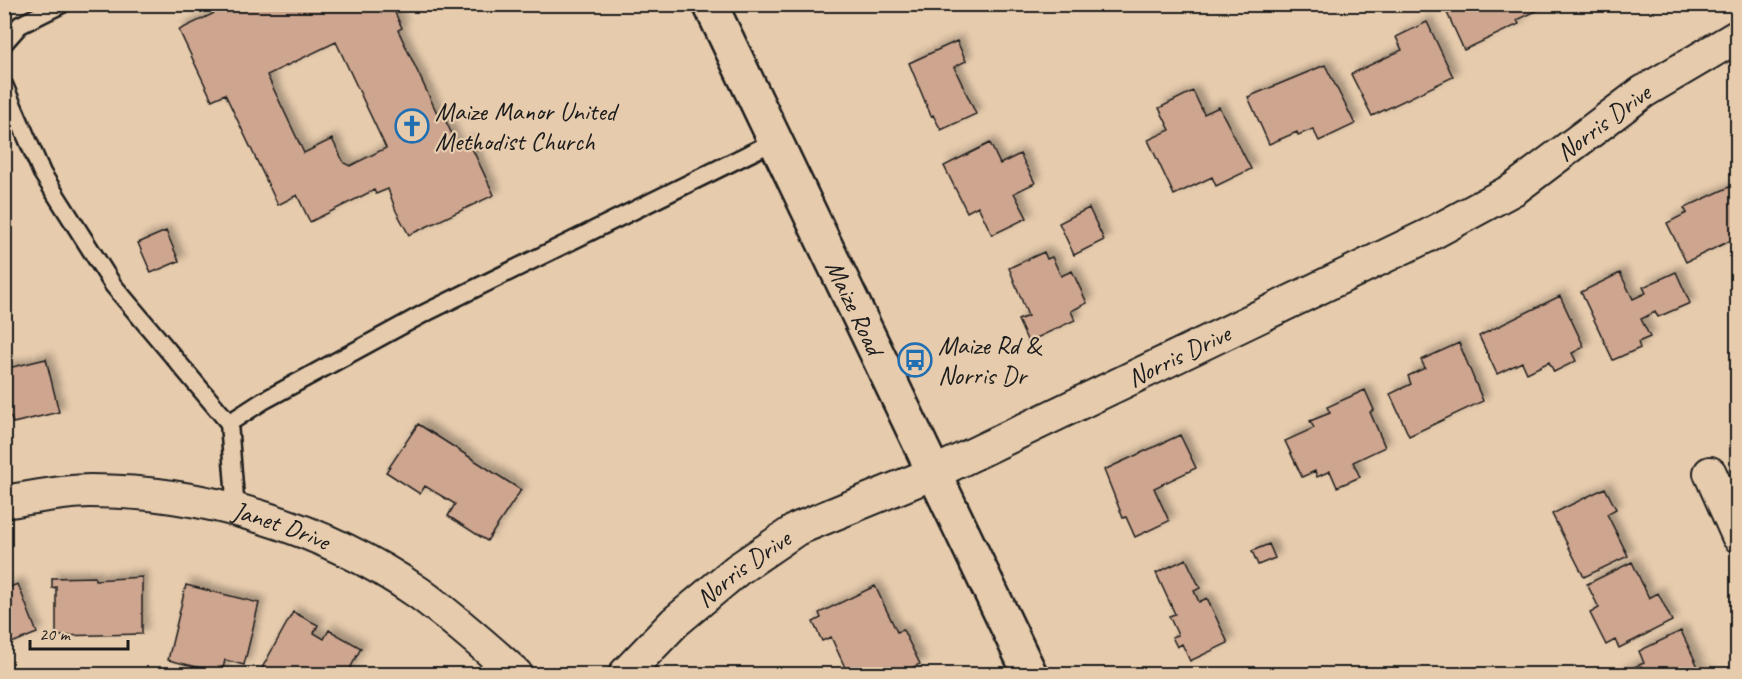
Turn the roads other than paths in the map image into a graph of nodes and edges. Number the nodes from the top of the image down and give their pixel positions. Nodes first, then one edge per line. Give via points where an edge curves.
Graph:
1 (62, 4) edge
2 (710, 4) edge
3 (1737, 36) edge
4 (4, 43) edge
5 (4, 85) edge
6 (777, 140) junction
7 (230, 423) junction
8 (934, 473) junction
9 (1710, 473) dead end
10 (4, 502) edge
11 (236, 511) junction
12 (1737, 536) edge
13 (516, 675) edge
14 (624, 675) edge
15 (1030, 675) edge

1 - 4 lane via 20,24
2 - 6 street, Maize Road
3 - 8 street, Norris Drive via 1644,92 1504,194 1427,236
5 - 7 lane via 42,173 112,285
6 - 7 lane via 423,314
6 - 8 street, Maize Road
7 - 11 lane
8 - 14 street, Norris Drive via 796,529 710,592
8 - 15 street, Maize Road
9 - 12 street
10 - 11 street, Janet Drive via 89,491 166,496
11 - 13 street, Janet Drive via 287,524 359,558 418,593

